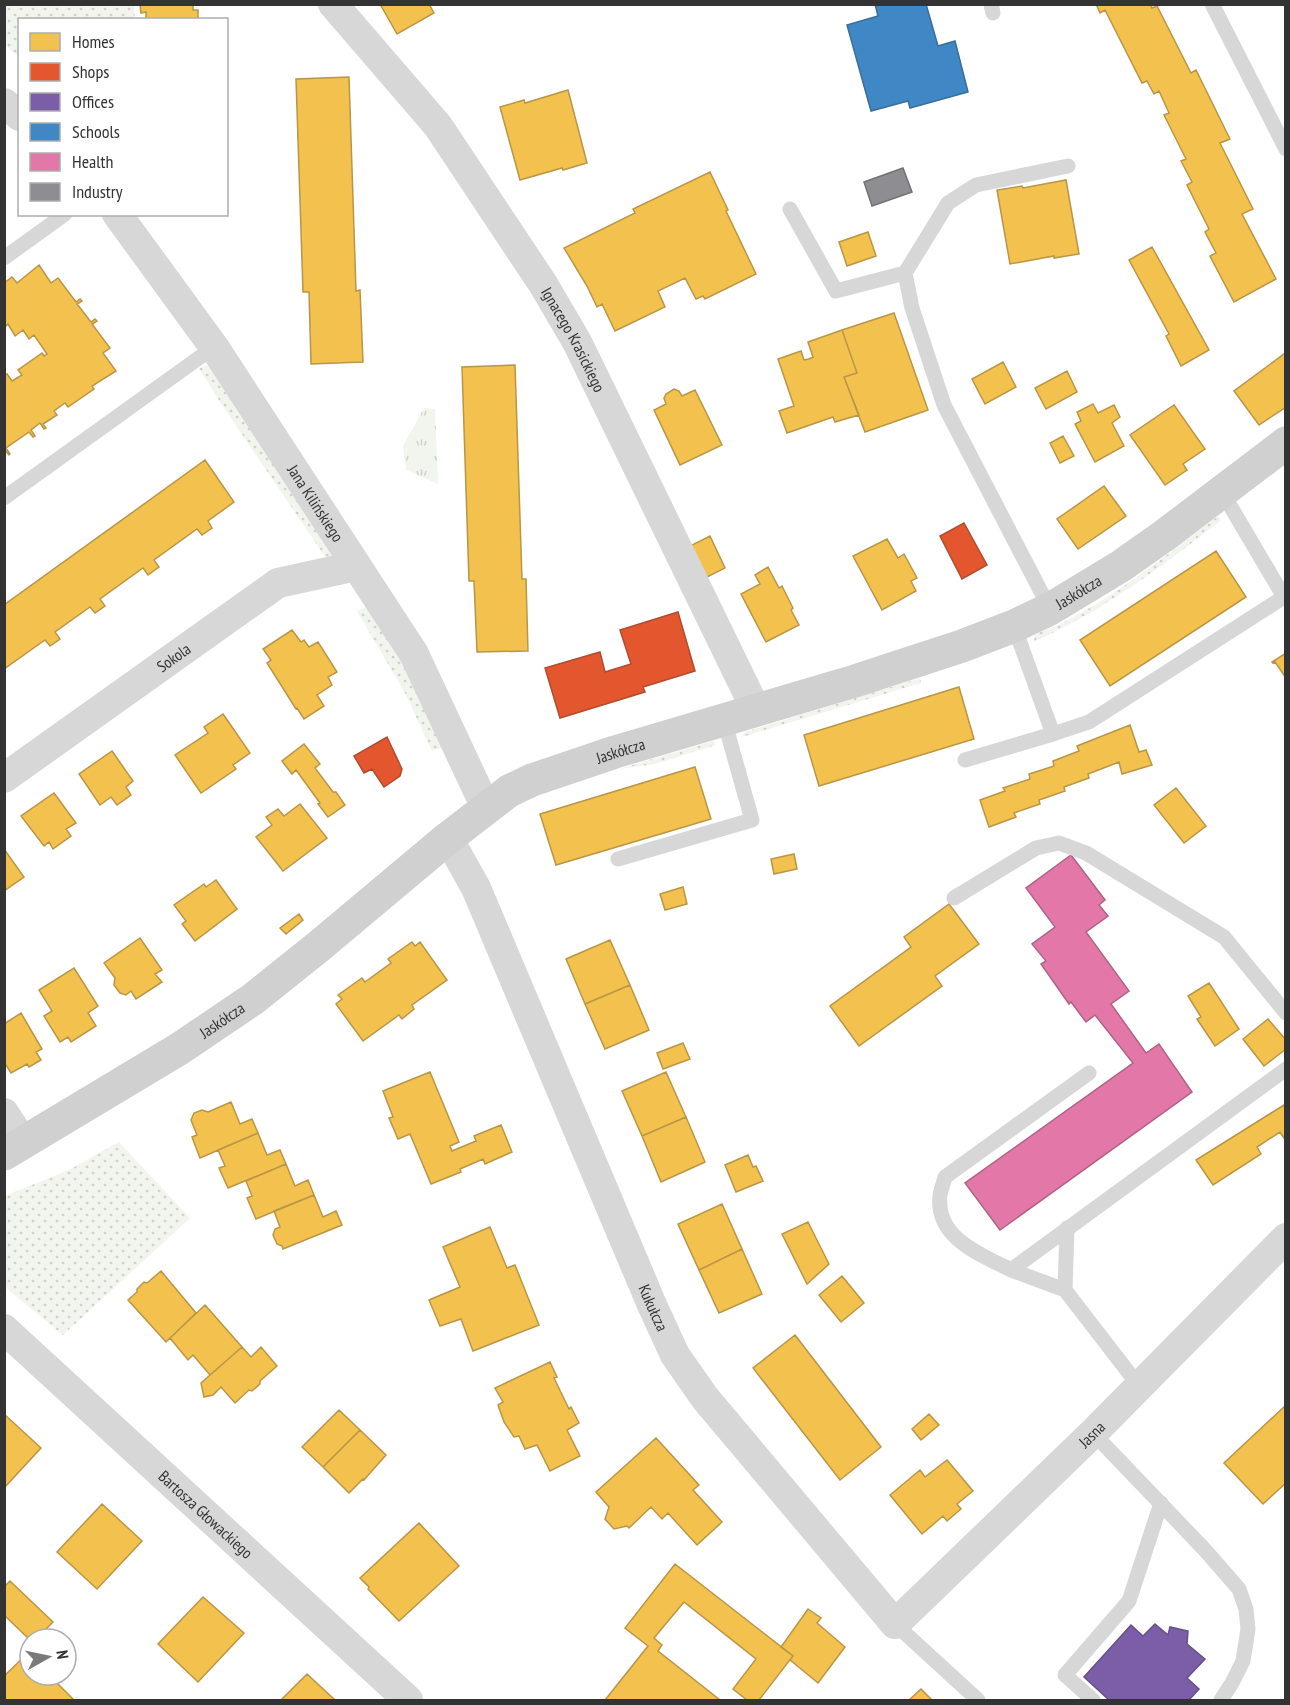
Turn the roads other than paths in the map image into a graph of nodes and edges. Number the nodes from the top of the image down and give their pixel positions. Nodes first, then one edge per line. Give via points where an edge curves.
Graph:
1 (333, 4) edge
2 (1212, 4) edge
3 (4, 103) edge
4 (18, 114) edge
5 (1286, 149) edge
6 (1068, 166) dead end
7 (790, 209) dead end
8 (62, 216) edge
9 (118, 216) edge
10 (4, 258) edge
11 (905, 273) junction
12 (214, 347) junction
13 (1286, 443) edge
14 (1221, 492) junction
15 (4, 498) edge
16 (356, 566) junction
17 (1050, 609) junction
18 (1014, 626) junction
19 (756, 710) junction
20 (724, 720) junction
21 (1053, 734) junction
22 (965, 760) dead end
23 (4, 778) edge
24 (486, 808) junction
25 (448, 838) junction
26 (618, 859) dead end
27 (954, 898) dead end
28 (1286, 1013) edge
29 (1286, 1069) edge
30 (1089, 1073) dead end
31 (4, 1113) edge
32 (14, 1148) edge
33 (1067, 1228) junction
34 (1286, 1238) edge
35 (1011, 1270) junction
36 (1065, 1290) junction
37 (4, 1329) edge
38 (1139, 1386) junction
39 (1093, 1433) junction
40 (1161, 1503) junction
41 (894, 1624) junction
42 (408, 1701) edge
43 (978, 1701) edge
44 (1093, 1701) edge
45 (1221, 1701) edge

1 - 19 street, Ignacego Krasickiego via 438,126 543,284 577,342
2 - 5 lane
3 - 4 street
6 - 11 lane via 976,185 948,203
7 - 11 lane via 836,291
8 - 10 lane
9 - 12 street, Jana Kilińskiego
11 - 17 lane via 912,308 944,405
12 - 15 lane
12 - 16 street, Jana Kilińskiego
13 - 14 street, Jaskółcza
14 - 17 street, Jaskółcza via 1121,566
14 - 21 lane via 1284,597 1089,722
16 - 23 street, Sokola via 278,583
16 - 24 street, Jana Kilińskiego via 414,654
17 - 18 street, Jaskółcza
18 - 19 street, Jaskółcza
18 - 21 lane
19 - 20 street, Jaskółcza
20 - 24 street, Jaskółcza via 532,780
20 - 26 lane via 752,820
21 - 22 lane
24 - 25 street, Jaskółcza
25 - 32 street, Jaskółcza via 252,999 179,1049
25 - 41 street, Kukułcza via 481,901 675,1355 705,1398
27 - 28 lane via 1035,848 1059,843 1086,853 1224,937
29 - 33 lane
30 - 35 lane via 945,1177 940,1194 941,1215 953,1236 968,1249
31 - 32 street
33 - 35 lane
33 - 36 lane
34 - 38 street, Jasna
35 - 36 lane
36 - 38 lane
37 - 42 street, Bartosza Głowackiego
38 - 39 street, Jasna
39 - 40 lane
39 - 41 street, Jasna
40 - 44 lane via 1130,1600 1065,1675
40 - 45 lane via 1239,1589 1246,1609 1248,1629 1243,1661
41 - 43 lane, Kukułcza

